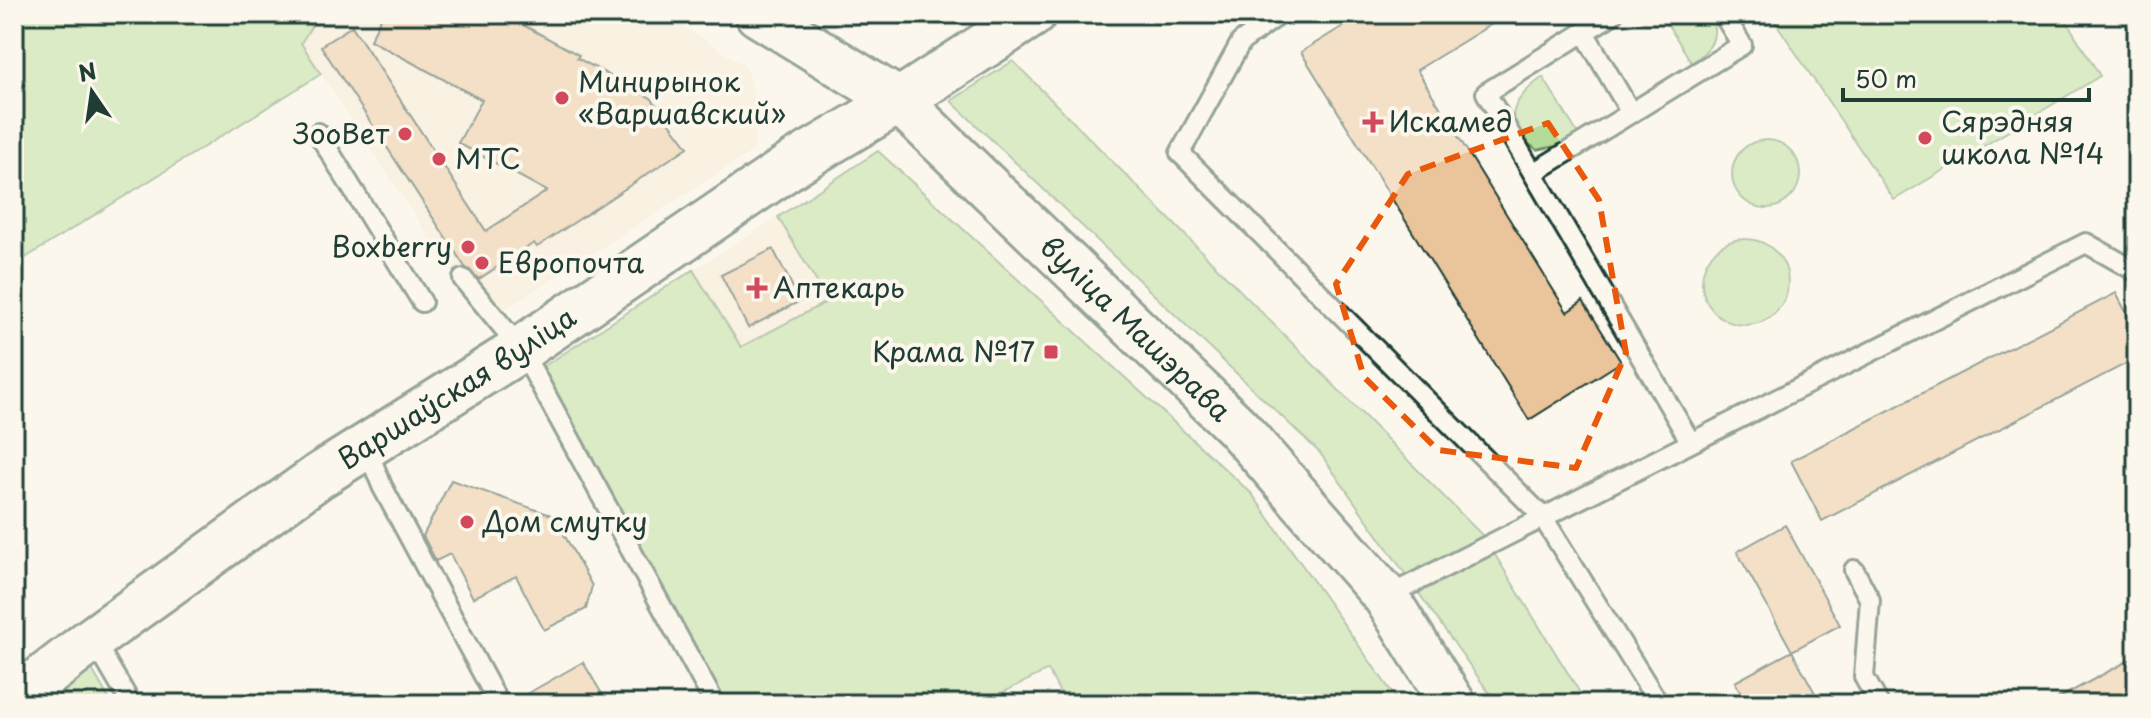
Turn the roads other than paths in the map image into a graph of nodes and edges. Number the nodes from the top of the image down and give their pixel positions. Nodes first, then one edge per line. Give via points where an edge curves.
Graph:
1 (758, 14) edge
2 (1033, 14) edge
3 (1280, 14) edge
4 (1613, 14) edge
5 (1723, 14) edge
6 (1584, 32) junction
7 (899, 101) junction
8 (1631, 113) junction
9 (318, 133) dead end
10 (1533, 173) junction
11 (2137, 272) edge
12 (463, 279) dead end
13 (422, 302) dead end
14 (521, 349) junction
15 (1690, 441) junction
16 (366, 446) junction
17 (1542, 516) junction
18 (1854, 570) dead end
19 (1386, 597) junction
20 (93, 639) junction
21 (1654, 696) dead end
22 (14, 700) edge
23 (131, 704) edge
24 (499, 704) edge
25 (715, 704) edge
26 (1453, 704) edge
27 (1879, 704) edge

1 - 7 street, вуліца Машэрава
2 - 7 street, Варшаўская вуліца
3 - 17 lane via 1241,42 1180,153
4 - 6 lane
5 - 8 lane via 1742,45
6 - 8 lane
6 - 10 lane via 1486,93
7 - 14 street, Варшаўская вуліца via 796,162
7 - 19 street, вуліца Машэрава via 1237,427
8 - 10 lane
9 - 13 lane
10 - 15 lane
11 - 15 lane via 2086,243
12 - 14 lane
14 - 16 street, Варшаўская вуліца
14 - 25 lane
15 - 17 lane
16 - 20 street, Варшаўская вуліца
16 - 24 lane via 382,486
17 - 19 lane
17 - 21 lane
18 - 27 lane via 1870,600 1864,677
19 - 26 street, вуліца Машэрава
20 - 22 street, Варшаўская вуліца
20 - 23 lane

